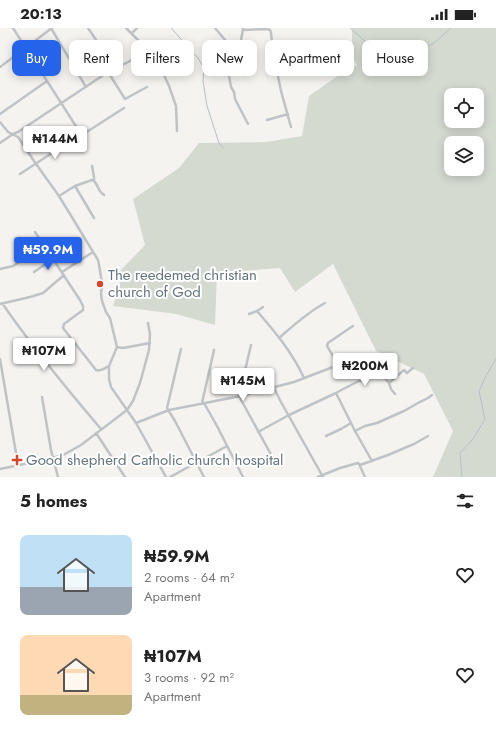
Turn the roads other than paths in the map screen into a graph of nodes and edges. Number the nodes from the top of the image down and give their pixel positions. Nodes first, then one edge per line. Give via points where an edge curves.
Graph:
1 (13, 28) edge
2 (51, 28) edge
3 (88, 28) edge
4 (126, 28) edge
5 (137, 28) edge
6 (216, 28) edge
7 (243, 29) edge
8 (132, 34) junction
9 (21, 40) edge
10 (35, 40) edge
11 (96, 40) edge
12 (138, 40) edge
13 (225, 40) edge
14 (240, 40) edge
15 (272, 40) edge
16 (12, 58) edge
17 (0, 67) edge
18 (44, 76) edge
19 (102, 76) edge
20 (111, 76) edge
21 (164, 76) edge
22 (229, 76) edge
23 (277, 76) edge
24 (47, 81) junction
25 (86, 87) junction
26 (146, 87) dead end
27 (61, 103) junction
28 (124, 108) dead end
29 (0, 114) edge
30 (288, 114) junction
31 (267, 120) dead end
32 (0, 122) edge
33 (248, 124) dead end
34 (291, 127) dead end
35 (177, 131) dead end
36 (13, 134) junction
37 (81, 134) junction
38 (0, 143) edge
39 (36, 164) junction
40 (92, 166) dead end
41 (20, 174) dead end
42 (94, 181) junction
43 (76, 186) junction
44 (104, 195) dead end
45 (59, 196) junction
46 (94, 218) dead end
47 (35, 232) dead end
48 (93, 252) junction
49 (53, 258) junction
50 (22, 260) dead end
51 (0, 269) edge
52 (34, 272) dead end
53 (62, 272) junction
54 (64, 275) junction
55 (325, 303) dead end
56 (1, 304) edge
57 (263, 307) dead end
58 (257, 311) junction
59 (249, 314) dead end
60 (148, 324) dead end
61 (353, 326) dead end
62 (279, 338) junction
63 (150, 343) junction
64 (251, 345) dead end
65 (117, 347) junction
66 (181, 349) dead end
67 (214, 350) dead end
68 (0, 359) edge
69 (109, 366) junction
70 (413, 368) dead end
71 (384, 369) dead end
72 (381, 373) junction
73 (304, 378) junction
74 (389, 383) junction
75 (274, 388) junction
76 (336, 393) junction
77 (395, 394) dead end
78 (432, 395) dead end
79 (239, 396) junction
80 (42, 397) dead end
81 (203, 403) junction
82 (127, 410) junction
83 (169, 410) junction
84 (289, 415) junction
85 (136, 423) junction
86 (351, 423) junction
87 (101, 429) junction
88 (355, 431) junction
89 (258, 432) junction
90 (96, 433) junction
91 (326, 436) dead end
92 (428, 436) dead end
93 (227, 446) junction
94 (53, 458) junction
95 (274, 460) dead end
96 (372, 461) junction
97 (196, 463) junction
98 (18, 465) junction
99 (360, 465) junction
100 (0, 469) edge
101 (322, 476) edge
102 (58, 477) edge
103 (125, 477) edge
104 (166, 477) edge
105 (170, 477) edge
106 (204, 477) edge
107 (243, 477) edge
108 (318, 477) edge
109 (365, 477) edge

1 - 9 street
2 - 10 street
2 - 25 street
3 - 11 street
4 - 8 street
5 - 8 street
6 - 13 street
7 - 14 street
7 - 15 street via 270,30
8 - 12 street
16 - 17 street
18 - 24 street
19 - 25 street
20 - 26 street via 125,99
21 - 35 street via 176,106
22 - 33 street via 235,99
23 - 30 street
24 - 27 street
24 - 29 street
25 - 27 street
27 - 36 street
27 - 37 street
28 - 37 street
30 - 31 street
30 - 34 street
32 - 36 street
36 - 38 street
36 - 39 street via 18,137
37 - 39 street
39 - 41 street
39 - 45 street
40 - 42 street
42 - 43 street
42 - 44 street
43 - 45 street
43 - 46 street
45 - 48 street
47 - 49 street
48 - 53 street
48 - 65 street via 99,264 102,301 110,318
49 - 52 street
49 - 53 street
50 - 51 street via 13,266
53 - 54 street
54 - 56 street via 43,293
54 - 69 street via 83,308 62,328 96,370
55 - 62 street via 316,307
56 - 87 street via 23,335
57 - 58 street
58 - 59 street
58 - 62 street
60 - 63 street
61 - 73 street via 328,343 336,361 335,365
62 - 73 street
63 - 65 street
63 - 82 street via 140,383
64 - 79 street
65 - 69 street
66 - 83 street via 167,404
67 - 81 street
68 - 98 street
69 - 82 street via 109,383
70 - 74 street via 407,373 404,370
71 - 72 street
72 - 74 street
72 - 76 street
73 - 75 street
74 - 77 street
75 - 79 street
75 - 84 street
76 - 84 street
76 - 86 street
78 - 88 street via 404,411
79 - 81 street
79 - 89 street
80 - 94 street
81 - 83 street
81 - 93 street
82 - 85 street
82 - 87 street
83 - 85 street
83 - 97 street
84 - 89 street
84 - 101 street
85 - 104 street
86 - 88 street
86 - 91 street
87 - 90 street
88 - 96 street
89 - 95 street
90 - 94 street via 76,448
90 - 103 street
92 - 96 street
93 - 97 street
93 - 107 street
94 - 98 street
94 - 102 street
96 - 99 street
97 - 105 street
97 - 106 street
98 - 100 street
99 - 101 street via 358,463 340,468
99 - 109 street
101 - 108 street

